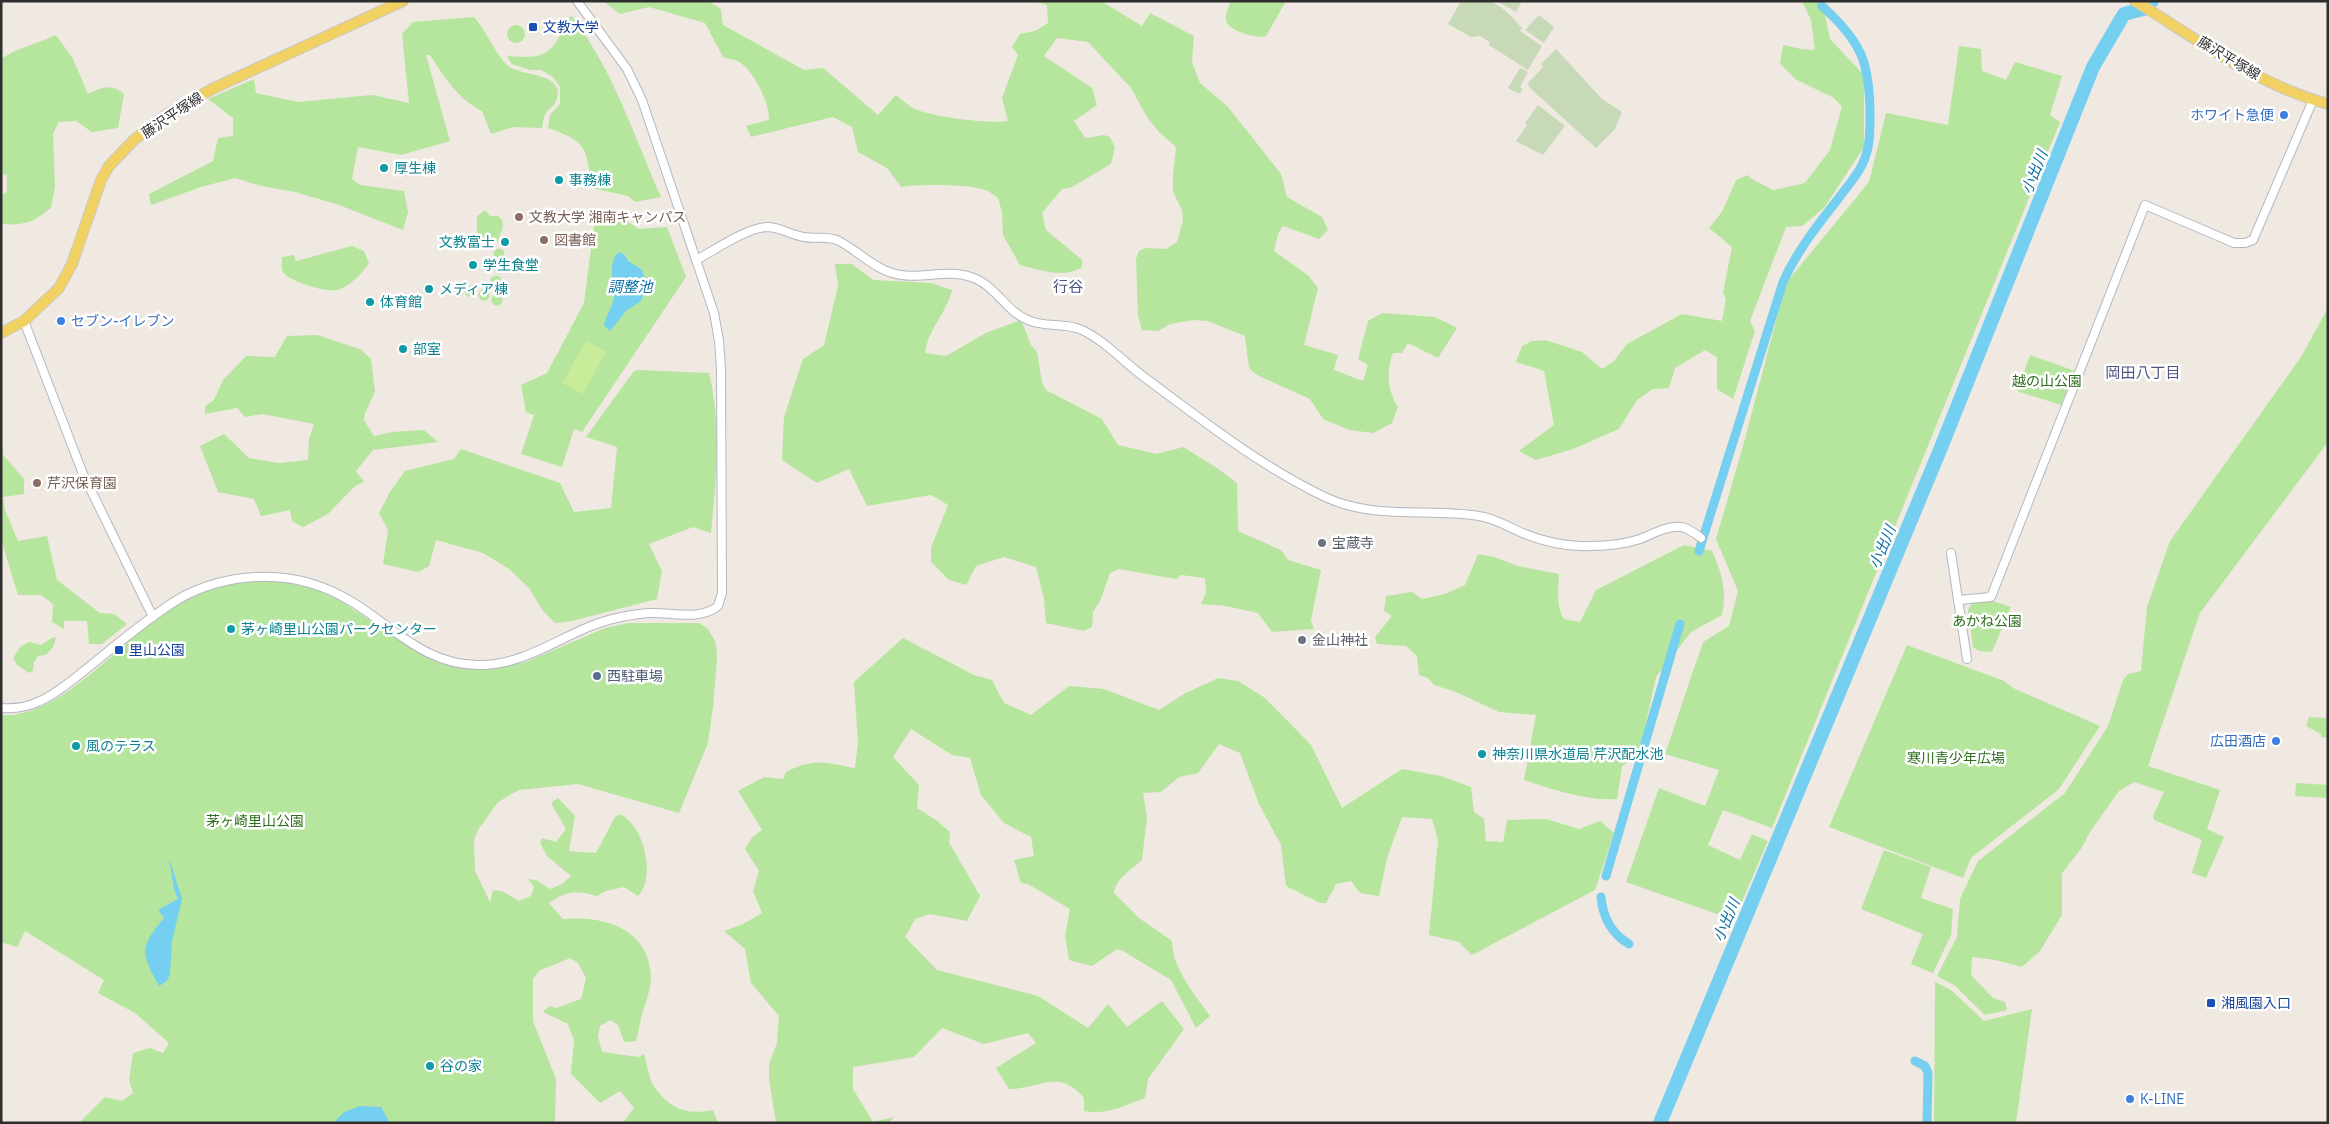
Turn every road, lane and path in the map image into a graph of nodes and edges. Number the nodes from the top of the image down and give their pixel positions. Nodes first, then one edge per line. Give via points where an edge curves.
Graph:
1 (404, 1) edge
2 (577, 1) edge
3 (2135, 1) edge
4 (2313, 100) junction
5 (2328, 104) edge
6 (696, 260) junction
7 (24, 321) junction
8 (1, 333) edge
9 (1701, 538) dead end
10 (1951, 553) dead end
11 (1958, 600) junction
12 (153, 617) junction
13 (1967, 659) dead end
14 (1, 708) edge

1 - 7 main road, 藤沢平塚線 via 212,89 166,115 134,140 109,166 101,180 72,264 59,288
2 - 6 street via 627,69 638,91
3 - 4 main road, 藤沢平塚線 via 2244,69
4 - 5 main road, 藤沢平塚線
4 - 11 street via 2253,240 2234,243 2145,205 1991,597
6 - 9 street via 764,227 779,228 806,238 834,239 873,265 892,273 970,276 984,282 1015,313 1029,321 1071,326 1094,337 1232,442 1327,499 1352,507 1382,512 1479,516 1528,535 1568,545 1590,546 1637,540 1670,527 1688,529
6 - 12 street via 714,313 721,369 722,594 718,606 711,611 702,614 641,614 606,620 529,656 479,665 435,657 338,594 292,579 256,577 209,586 177,600
7 - 8 main road, 藤沢平塚線
7 - 12 street via 86,480
10 - 11 street
11 - 13 street
12 - 14 street via 51,695 24,707

